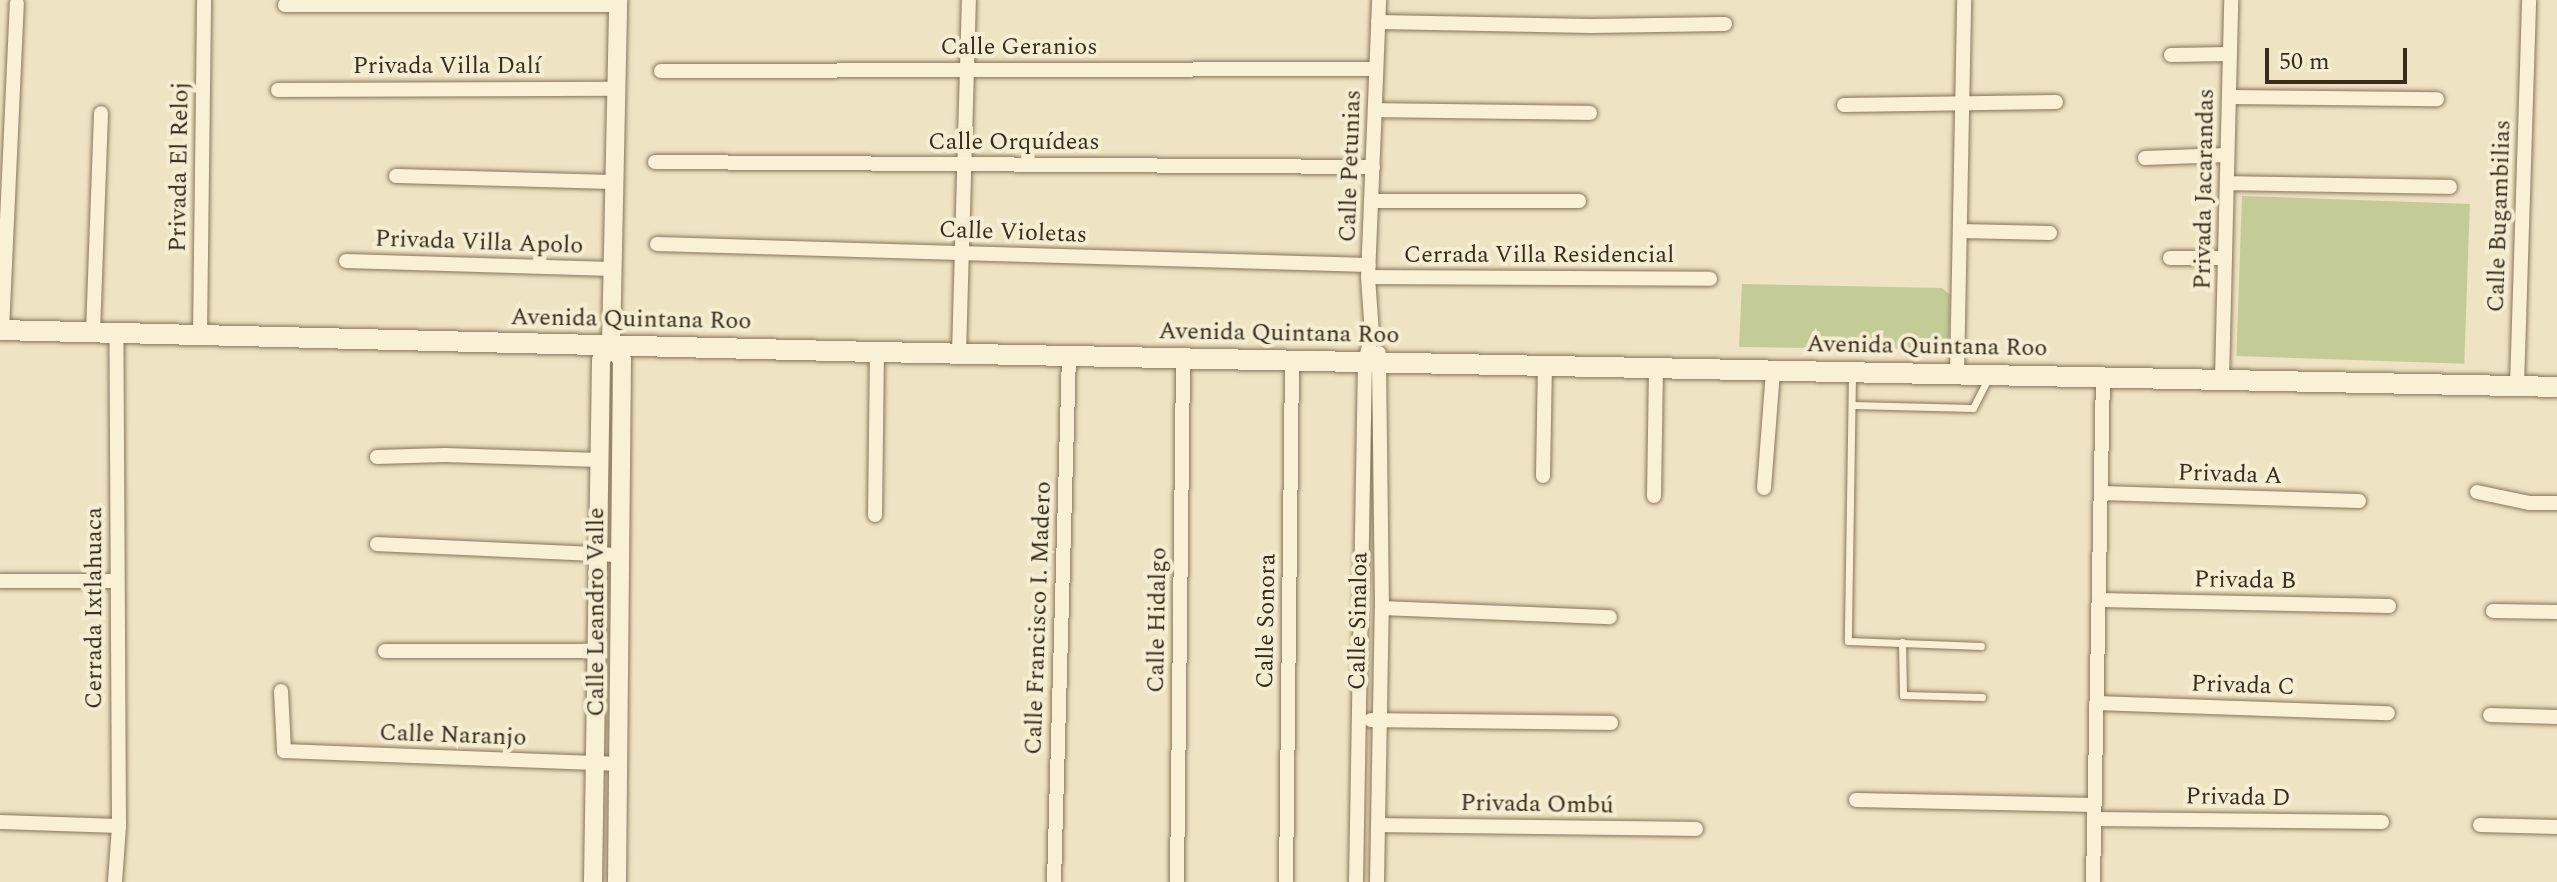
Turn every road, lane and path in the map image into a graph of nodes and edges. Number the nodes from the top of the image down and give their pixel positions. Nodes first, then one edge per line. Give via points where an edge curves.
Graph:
1 (204, 0) edge
2 (969, 0) edge
3 (1379, 0) edge
4 (1964, 0) edge
5 (2231, 0) edge
6 (2529, 0) edge
7 (17, 3) dead end
8 (618, 3) edge
9 (285, 5) dead end
10 (1378, 22) junction
11 (1725, 24) dead end
12 (2230, 54) junction
13 (2171, 55) dead end
14 (1376, 69) junction
15 (967, 70) junction
16 (661, 71) dead end
17 (616, 89) junction
18 (278, 90) dead end
19 (2229, 97) junction
20 (2437, 99) dead end
21 (2056, 102) dead end
22 (1962, 104) junction
23 (1844, 105) dead end
24 (1375, 110) junction
25 (101, 113) dead end
26 (1590, 113) dead end
27 (2227, 155) junction
28 (2145, 158) dead end
29 (655, 162) dead end
30 (965, 164) junction
31 (1373, 167) junction
32 (396, 176) dead end
33 (614, 182) junction
34 (2227, 183) junction
35 (2450, 187) dead end
36 (1371, 201) junction
37 (1579, 201) dead end
38 (1960, 231) junction
39 (2050, 233) dead end
40 (657, 244) dead end
41 (962, 253) junction
42 (2170, 258) dead end
43 (2225, 258) junction
44 (346, 261) dead end
45 (612, 269) junction
46 (1369, 271) junction
47 (1710, 279) dead end
48 (1, 330) edge
49 (93, 332) junction
50 (116, 333) junction
51 (200, 335) junction
52 (611, 345) junction
53 (877, 352) junction
54 (959, 354) junction
55 (1069, 356) junction
56 (1183, 358) junction
57 (1292, 360) junction
58 (1374, 362) junction
59 (1545, 366) junction
60 (1656, 368) junction
61 (1773, 370) junction
62 (1852, 372) junction
63 (1957, 374) junction
64 (1990, 375) junction
65 (2103, 377) junction
66 (2222, 379) junction
67 (2517, 386) junction
68 (2557, 387) edge
69 (1852, 405) junction
70 (377, 457) dead end
71 (599, 460) junction
72 (1543, 476) dead end
73 (1764, 488) dead end
74 (2477, 492) dead end
75 (2101, 493) junction
76 (1654, 496) dead end
77 (2359, 501) dead end
78 (2557, 503) edge
79 (875, 515) dead end
80 (377, 544) dead end
81 (598, 554) junction
82 (621, 555) junction
83 (0, 581) edge
84 (117, 581) junction
85 (2099, 600) junction
86 (2389, 606) dead end
87 (1382, 608) junction
88 (2493, 611) dead end
89 (2557, 612) edge
90 (1610, 617) dead end
91 (1902, 642) junction
92 (1981, 646) dead end
93 (385, 651) dead end
94 (597, 651) junction
95 (281, 691) dead end
96 (1982, 697) dead end
97 (2096, 703) junction
98 (2388, 713) dead end
99 (2490, 715) dead end
100 (2557, 717) edge
101 (1359, 720) junction
102 (1380, 720) junction
103 (1611, 723) dead end
104 (595, 762) junction
105 (620, 764) junction
106 (1856, 800) dead end
107 (2094, 812) junction
108 (0, 822) edge
109 (2382, 822) dead end
110 (1378, 825) junction
111 (2480, 825) dead end
112 (119, 826) junction
113 (2557, 827) edge
114 (1696, 829) dead end
115 (115, 882) edge
116 (593, 882) edge
117 (617, 882) edge
118 (1054, 882) edge
119 (1177, 882) edge
120 (1286, 882) edge
121 (1356, 882) edge
122 (1377, 882) edge
123 (2093, 882) edge

1 - 51 street, Privada El Reloj
2 - 15 street
3 - 10 street, Calle Petunias
4 - 22 street
5 - 12 street, Privada Jacarandas
6 - 67 street, Calle Bugambilias
7 - 48 street
8 - 9 street
8 - 17 street, Calle Leandro Valle
10 - 11 street
10 - 14 street, Calle Petunias
12 - 13 street
12 - 19 street, Privada Jacarandas
14 - 15 street, Calle Geranios
14 - 24 street, Calle Petunias
15 - 16 street, Calle Geranios
15 - 30 street
17 - 18 street, Privada Villa Dalí
17 - 33 street, Calle Leandro Valle
19 - 20 street
19 - 27 street, Privada Jacarandas
21 - 22 street
22 - 23 street
22 - 38 street
24 - 26 street
24 - 31 street, Calle Petunias
25 - 49 street
27 - 28 street
27 - 34 street, Privada Jacarandas
29 - 30 street, Calle Orquídeas
30 - 31 street, Calle Orquídeas
30 - 41 street
31 - 36 street, Calle Petunias
32 - 33 street
33 - 45 street, Calle Leandro Valle
34 - 35 street
34 - 43 street, Privada Jacarandas
36 - 37 street
36 - 46 street, Calle Petunias
38 - 39 street
38 - 63 street
40 - 41 street, Calle Violetas
41 - 46 street, Calle Violetas
41 - 54 street
42 - 43 street
43 - 66 street, Privada Jacarandas
44 - 45 street, Privada Villa Apolo
45 - 52 street, Calle Leandro Valle
46 - 47 street, Cerrada Villa Residencial
46 - 58 street, Calle Petunias
48 - 49 main road, Avenida Quintana Roo
49 - 50 main road, Avenida Quintana Roo
50 - 51 main road, Avenida Quintana Roo
50 - 84 street, Cerrada Ixtlahuaca
51 - 52 main road, Avenida Quintana Roo
52 - 53 main road, Avenida Quintana Roo
52 - 71 street, Calle Leandro Valle via 601,360
52 - 82 street, Calle Leandro Valle via 622,360
53 - 54 main road, Avenida Quintana Roo
53 - 79 street
54 - 55 main road, Avenida Quintana Roo
55 - 56 main road, Avenida Quintana Roo
55 - 118 street, Calle Francisco I. Madero
56 - 57 main road, Avenida Quintana Roo
56 - 119 street, Calle Hidalgo
57 - 58 main road, Avenida Quintana Roo
57 - 120 street, Calle Sonora
58 - 59 main road, Avenida Quintana Roo
58 - 87 street, Calle Sinaloa
58 - 101 street, Calle Sinaloa
59 - 60 main road, Avenida Quintana Roo
59 - 72 street
60 - 61 main road, Avenida Quintana Roo
60 - 76 street
61 - 62 main road, Avenida Quintana Roo
61 - 73 street
62 - 63 main road, Avenida Quintana Roo
62 - 69 lane
63 - 64 main road, Avenida Quintana Roo
64 - 65 main road, Avenida Quintana Roo
64 - 69 lane via 1973,408
65 - 66 main road, Avenida Quintana Roo
65 - 75 street
66 - 67 main road, Avenida Quintana Roo
67 - 68 main road, Avenida Quintana Roo
69 - 91 lane via 1848,641
70 - 71 street
71 - 81 street, Calle Leandro Valle
74 - 78 street
75 - 77 street, Privada A
75 - 85 street
80 - 81 street
81 - 82 street
81 - 94 street, Calle Leandro Valle
82 - 105 street, Calle Leandro Valle
83 - 84 street
84 - 112 street, Cerrada Ixtlahuaca
85 - 86 street, Privada B
85 - 97 street
87 - 90 street
87 - 102 street, Calle Sinaloa
88 - 89 street
91 - 92 lane
91 - 96 lane via 1903,695
93 - 94 street
94 - 104 street, Calle Leandro Valle
95 - 104 street, Calle Naranjo via 284,751
97 - 98 street, Privada C
97 - 107 street
99 - 100 street
101 - 102 street
101 - 121 street, Calle Sinaloa
102 - 103 street
102 - 110 street, Calle Sinaloa
104 - 105 street, Calle Naranjo
104 - 116 street, Calle Leandro Valle
105 - 117 street, Calle Leandro Valle
106 - 107 street, Privada D
107 - 109 street, Privada D
107 - 123 street
108 - 112 street
110 - 114 street, Privada Ombú
110 - 122 street, Calle Sinaloa
111 - 113 street
112 - 115 street, Cerrada Ixtlahuaca

